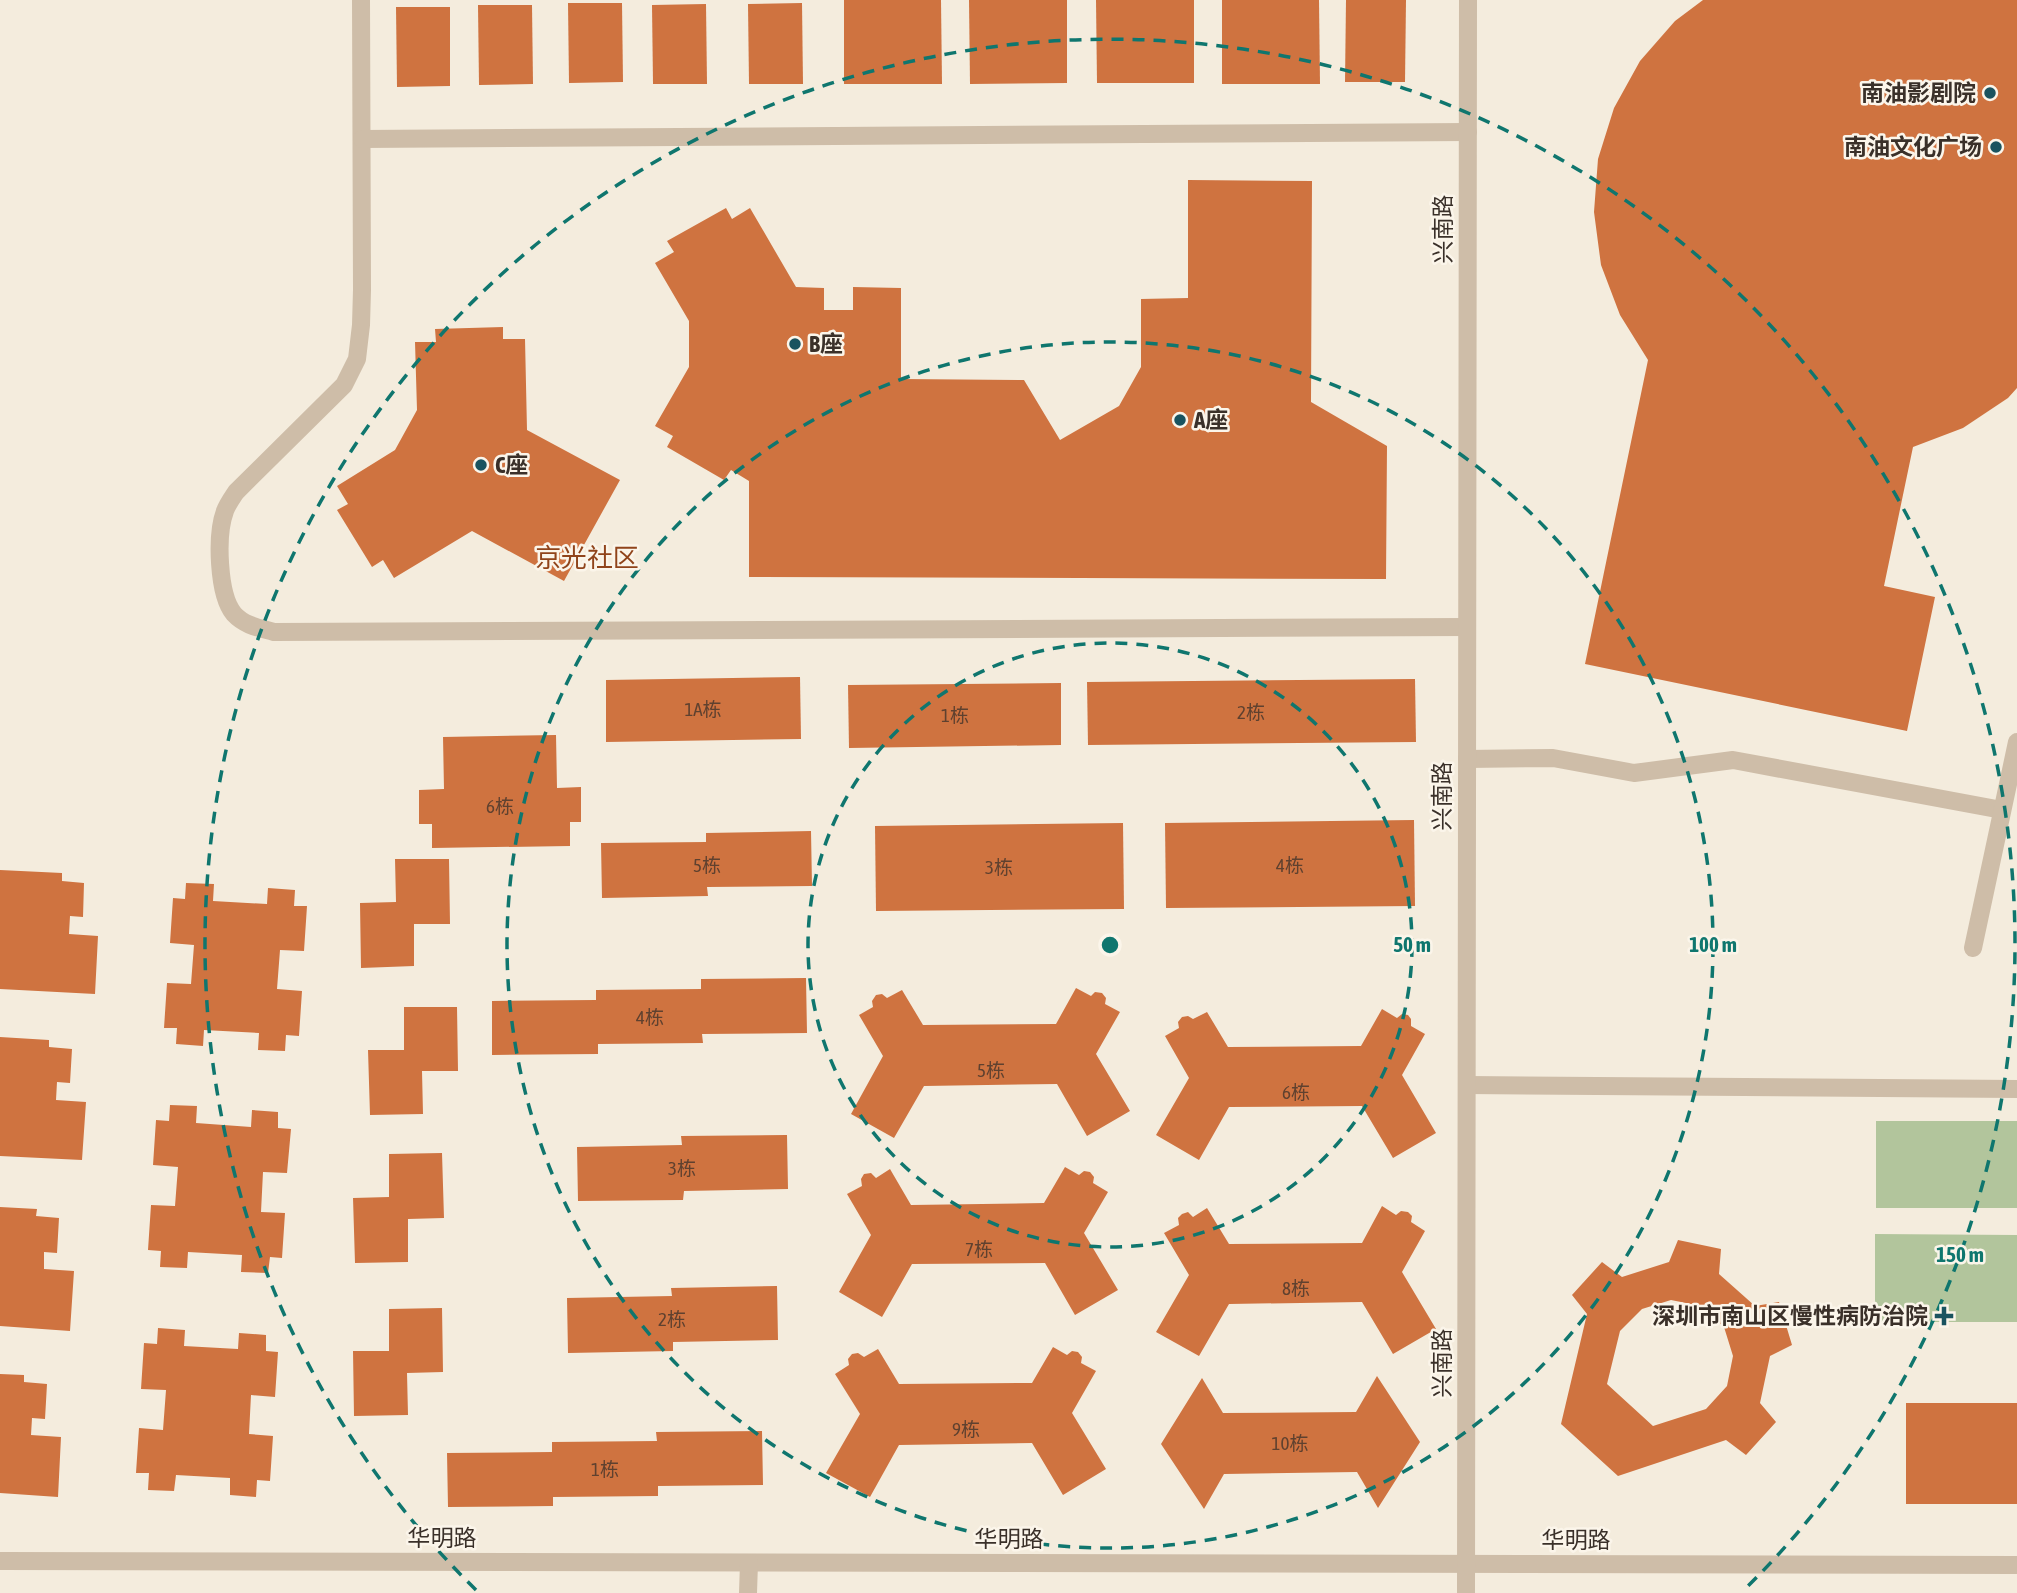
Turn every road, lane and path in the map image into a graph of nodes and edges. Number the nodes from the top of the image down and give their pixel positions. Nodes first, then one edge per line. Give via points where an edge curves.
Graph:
1 (361, 0) edge
2 (1468, 0) edge
3 (1468, 132) junction
4 (362, 139) junction
5 (1467, 627) junction
6 (2017, 742) edge
7 (1467, 759) junction
8 (2002, 810) junction
9 (1973, 948) dead end
10 (1467, 1085) junction
11 (2017, 1089) edge
12 (0, 1561) edge
13 (749, 1563) junction
14 (1466, 1564) junction
15 (2017, 1565) edge
16 (748, 1593) edge
17 (1466, 1593) edge

1 - 4 street
2 - 3 street, 兴南路
3 - 4 street
3 - 5 street, 兴南路
4 - 5 street via 357,359 344,386 236,492 225,511 221,532 224,597 235,615 251,626 274,632
5 - 7 street, 兴南路
6 - 8 street
7 - 8 street via 1553,758 1634,773 1733,760
7 - 10 street, 兴南路
8 - 9 street
10 - 11 street
10 - 14 street, 兴南路
12 - 13 street, 华明路
13 - 14 street, 华明路
13 - 16 street
14 - 15 street, 华明路
14 - 17 street, 兴南路

